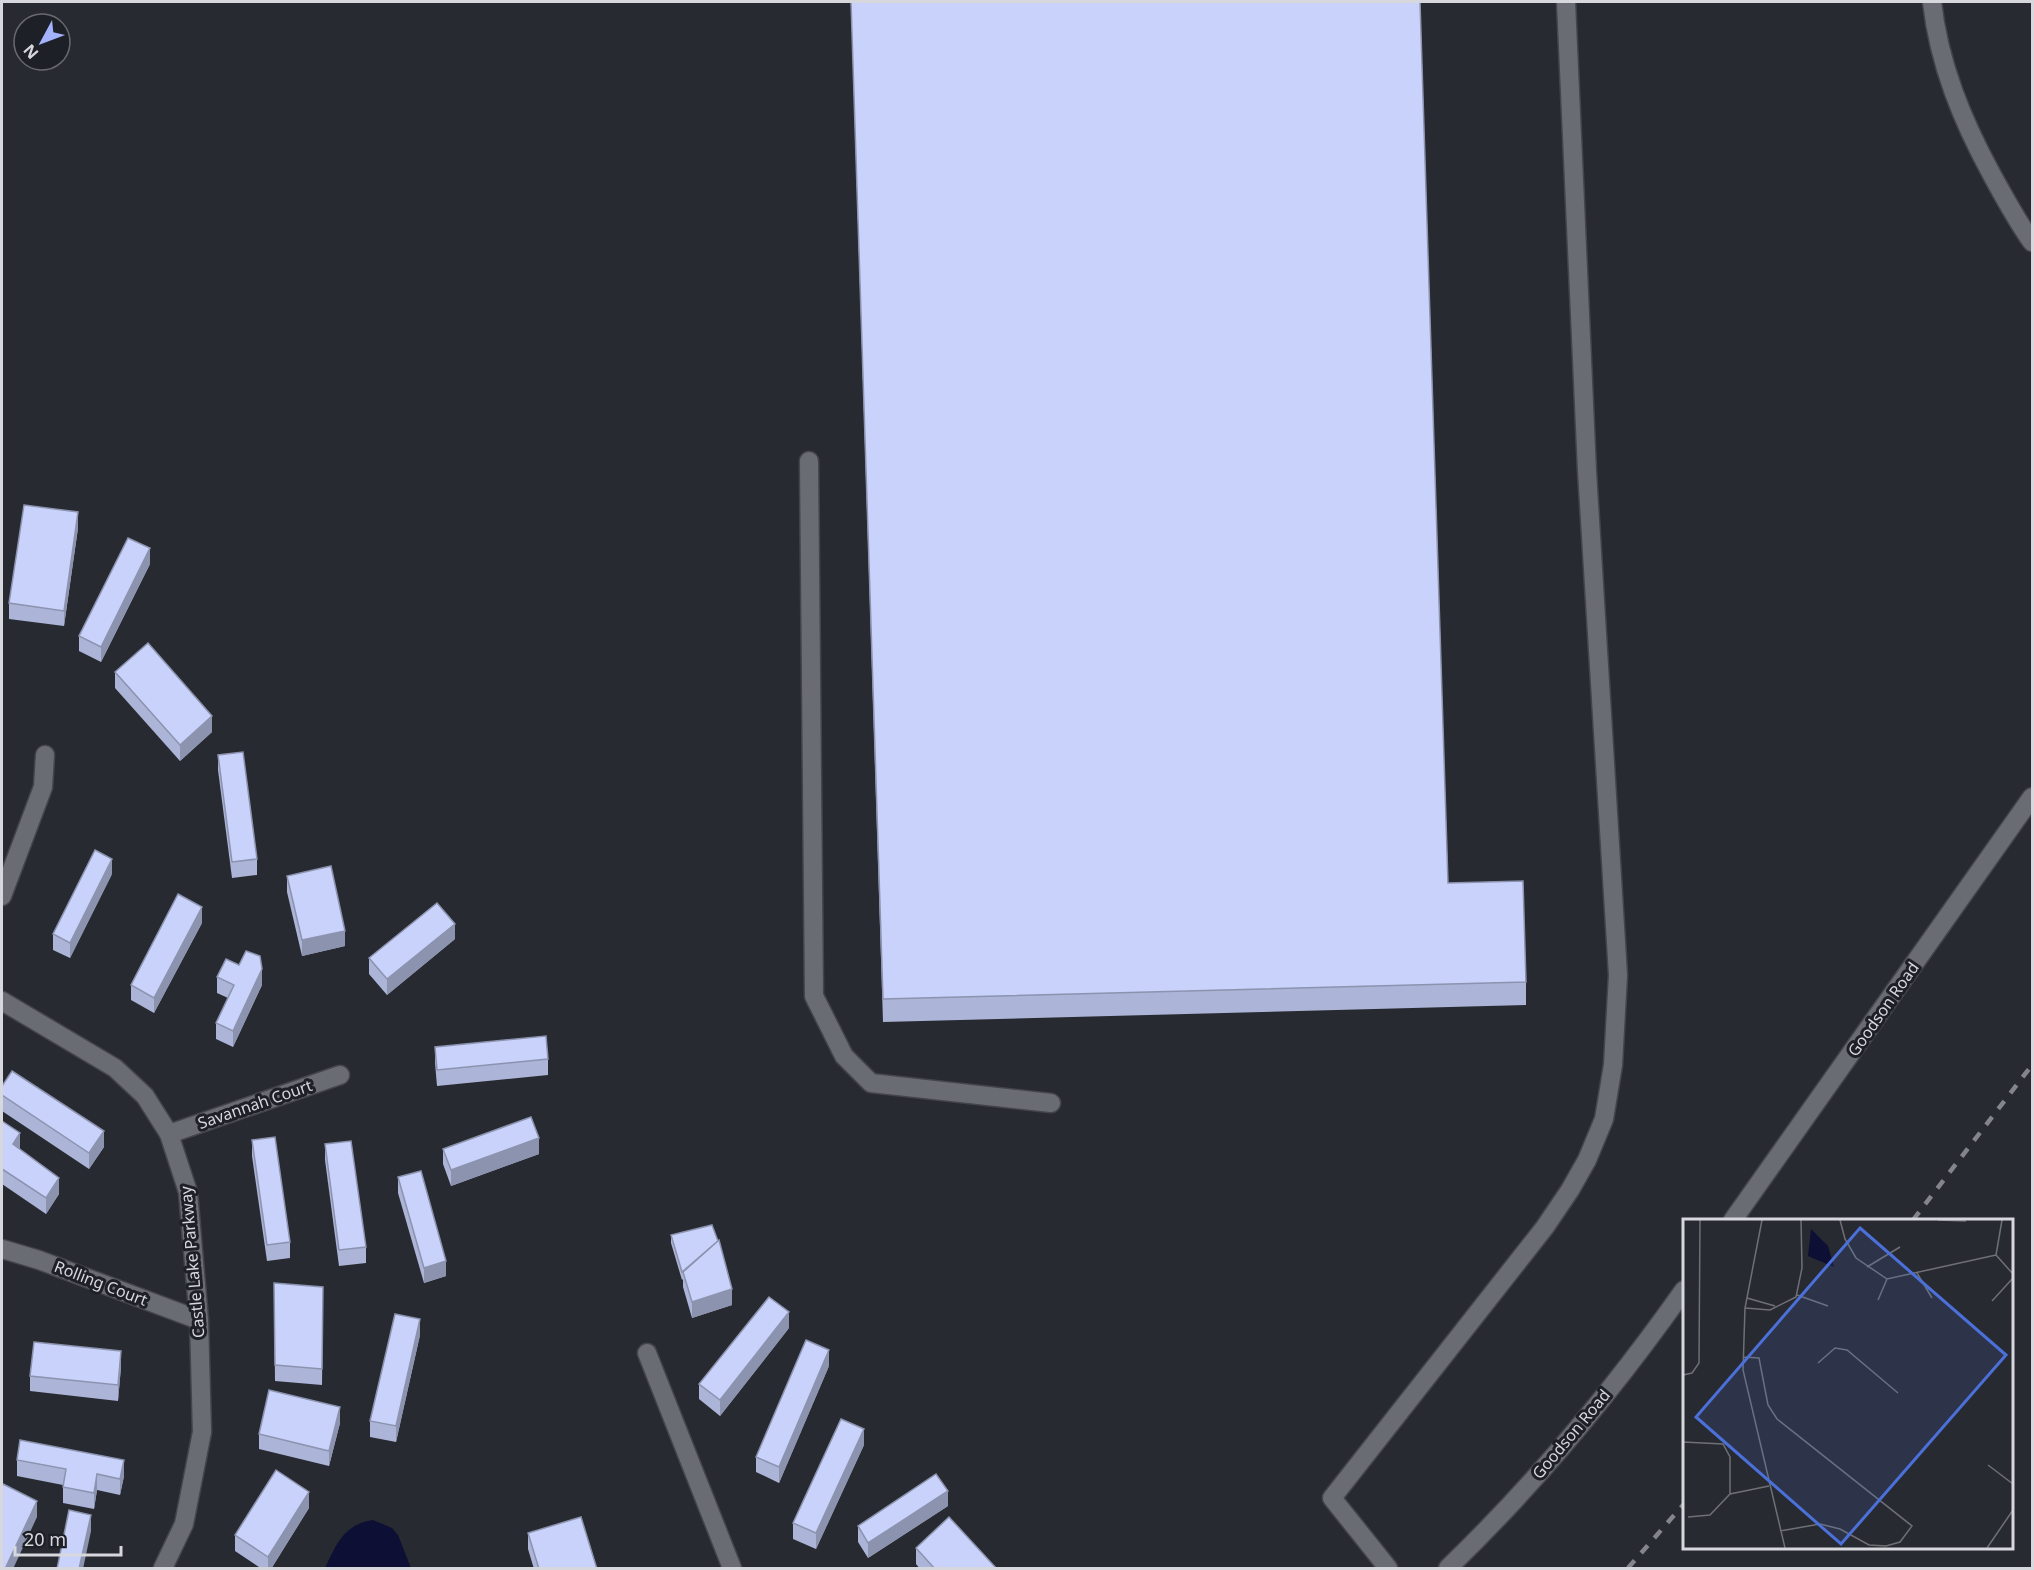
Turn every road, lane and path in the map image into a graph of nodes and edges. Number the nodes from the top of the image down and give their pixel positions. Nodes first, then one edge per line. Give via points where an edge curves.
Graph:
1 (1566, 2) edge
2 (1932, 2) edge
3 (2032, 242) edge
4 (809, 461) dead end
5 (45, 755) dead end
6 (2032, 797) edge
7 (2, 896) edge
8 (2, 1001) edge
9 (340, 1075) dead end
10 (1051, 1103) dead end
11 (169, 1134) junction
12 (1735, 1219) edge
13 (2, 1249) edge
14 (1683, 1291) edge
15 (199, 1320) junction
16 (647, 1353) dead end
17 (163, 1569) edge
18 (732, 1569) edge
19 (1388, 1569) edge
20 (1448, 1569) edge

1 - 19 street via 1588,482 1618,975 1613,1065 1604,1119 1570,1190 1332,1498
2 - 3 street via 1950,86 1974,142
4 - 10 street via 814,996 844,1056 871,1083
5 - 7 street via 43,787
6 - 12 street, Goodson Road
8 - 11 street, Castle Lake Parkway via 115,1068 145,1096
9 - 11 street, Savannah Court
11 - 15 street, Castle Lake Parkway via 189,1192
13 - 15 street, Rolling Court
14 - 20 street, Goodson Road via 1598,1405 1494,1524
15 - 17 street, Castle Lake Parkway via 202,1432 184,1524
16 - 18 street

